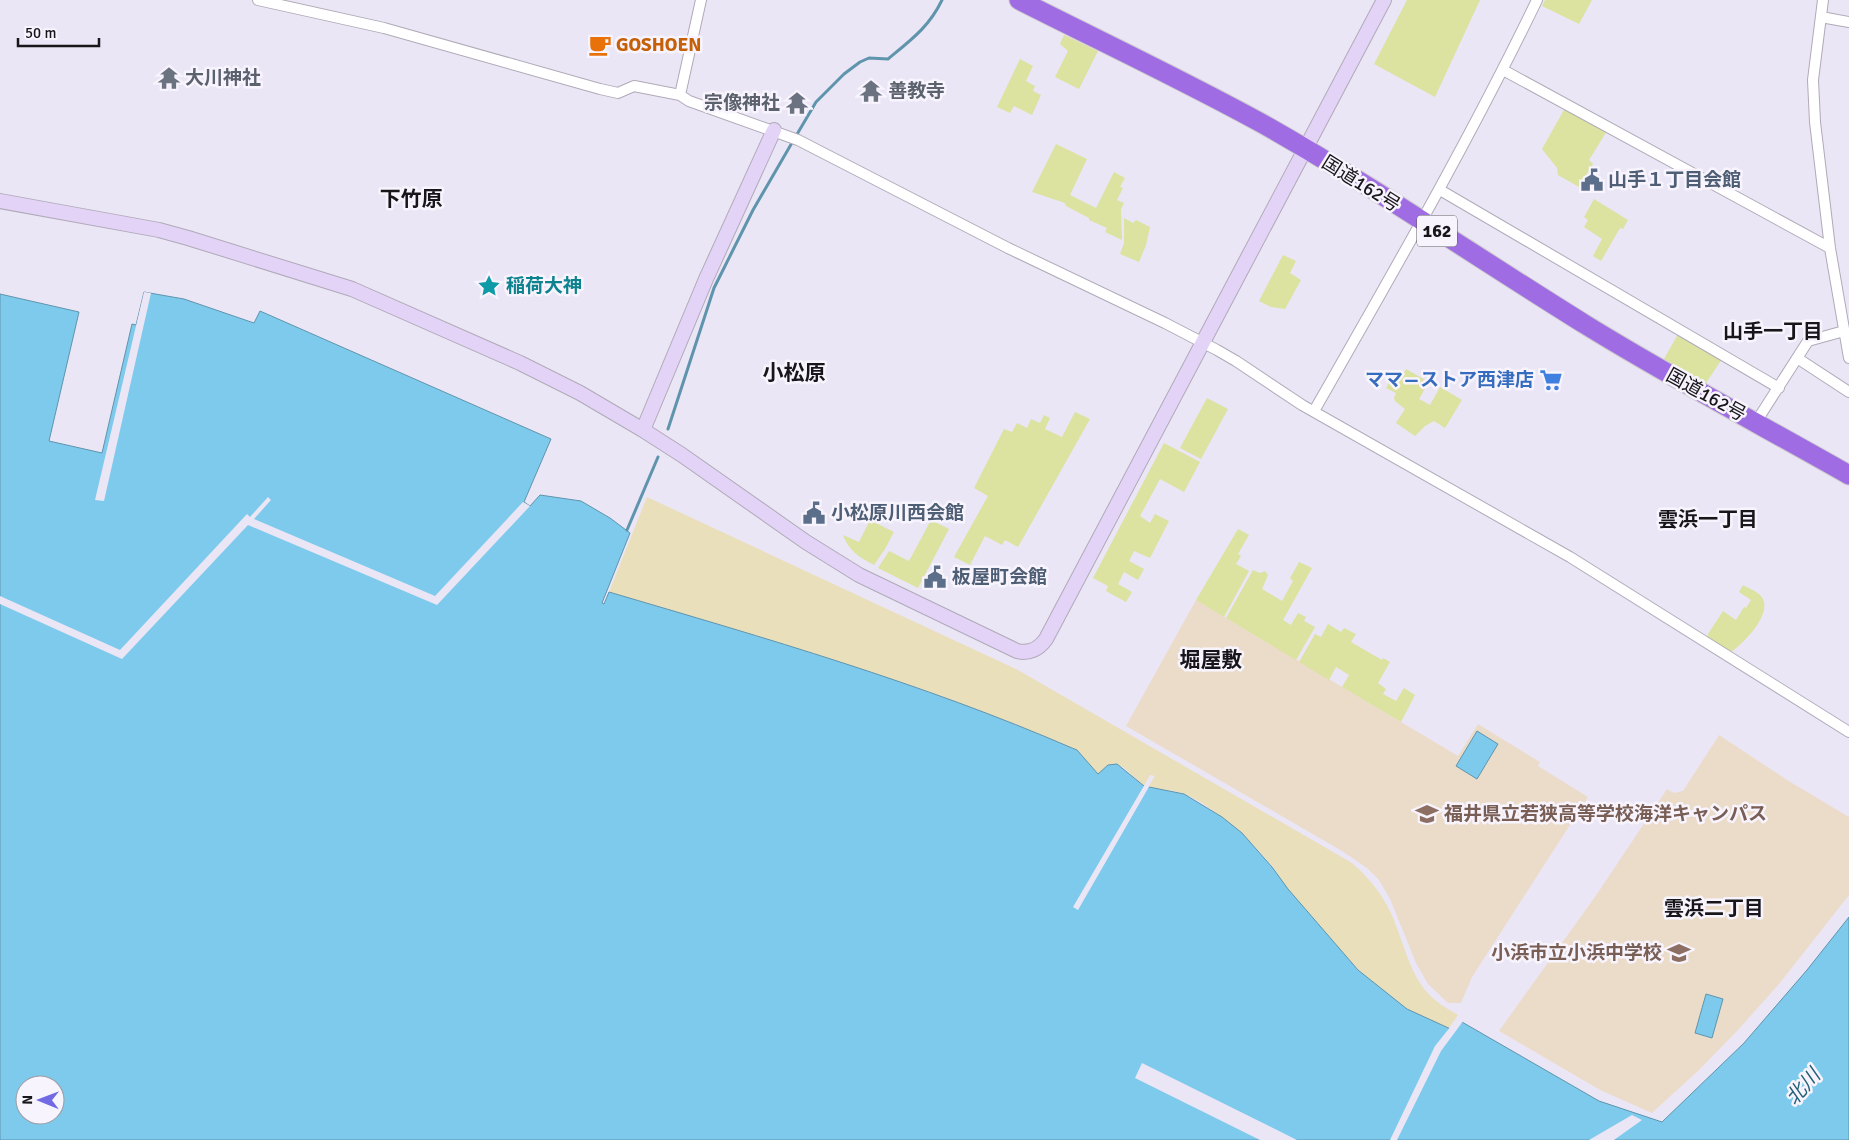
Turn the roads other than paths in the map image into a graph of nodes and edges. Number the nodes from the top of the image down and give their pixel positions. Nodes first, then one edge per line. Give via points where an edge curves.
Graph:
1 (258, 0) edge
2 (700, 0) edge
3 (1018, 0) edge
4 (1384, 0) edge
5 (1537, 0) edge
6 (1823, 0) edge
7 (1820, 17) junction
8 (1849, 22) edge
9 (1504, 70) junction
10 (680, 95) junction
11 (774, 130) junction
12 (1304, 148) junction
13 (1440, 190) junction
14 (0, 201) edge
15 (1422, 222) junction
16 (1830, 248) junction
17 (1844, 331) junction
18 (1202, 342) junction
19 (1849, 357) edge
20 (1797, 358) junction
21 (1779, 388) junction
22 (1849, 392) edge
23 (1314, 411) junction
24 (1756, 422) junction
25 (643, 430) junction
26 (1849, 475) edge
27 (1849, 732) edge

1 - 10 street via 384,28 600,89 618,93 634,86
2 - 10 street
3 - 12 highway, 国道162号 / 162 via 1157,69
4 - 12 street
5 - 9 street
6 - 7 street
7 - 8 street
7 - 16 street via 1813,80
9 - 13 street
9 - 16 street
10 - 11 street
11 - 18 street
11 - 25 street via 706,279
12 - 15 highway, 国道162号 / 162
12 - 18 street
13 - 15 street
13 - 21 street
14 - 25 street via 158,230 352,289 520,363
15 - 23 street
15 - 24 highway, 国道162号 / 162 via 1587,326
16 - 17 street
17 - 19 street
17 - 20 street via 1808,341
18 - 23 street
18 - 25 street via 1046,639 1038,648 1027,652 1012,649 859,574 806,542
20 - 21 street
20 - 22 street
21 - 24 street
23 - 27 street via 1570,557
24 - 26 highway, 国道162号 / 162

